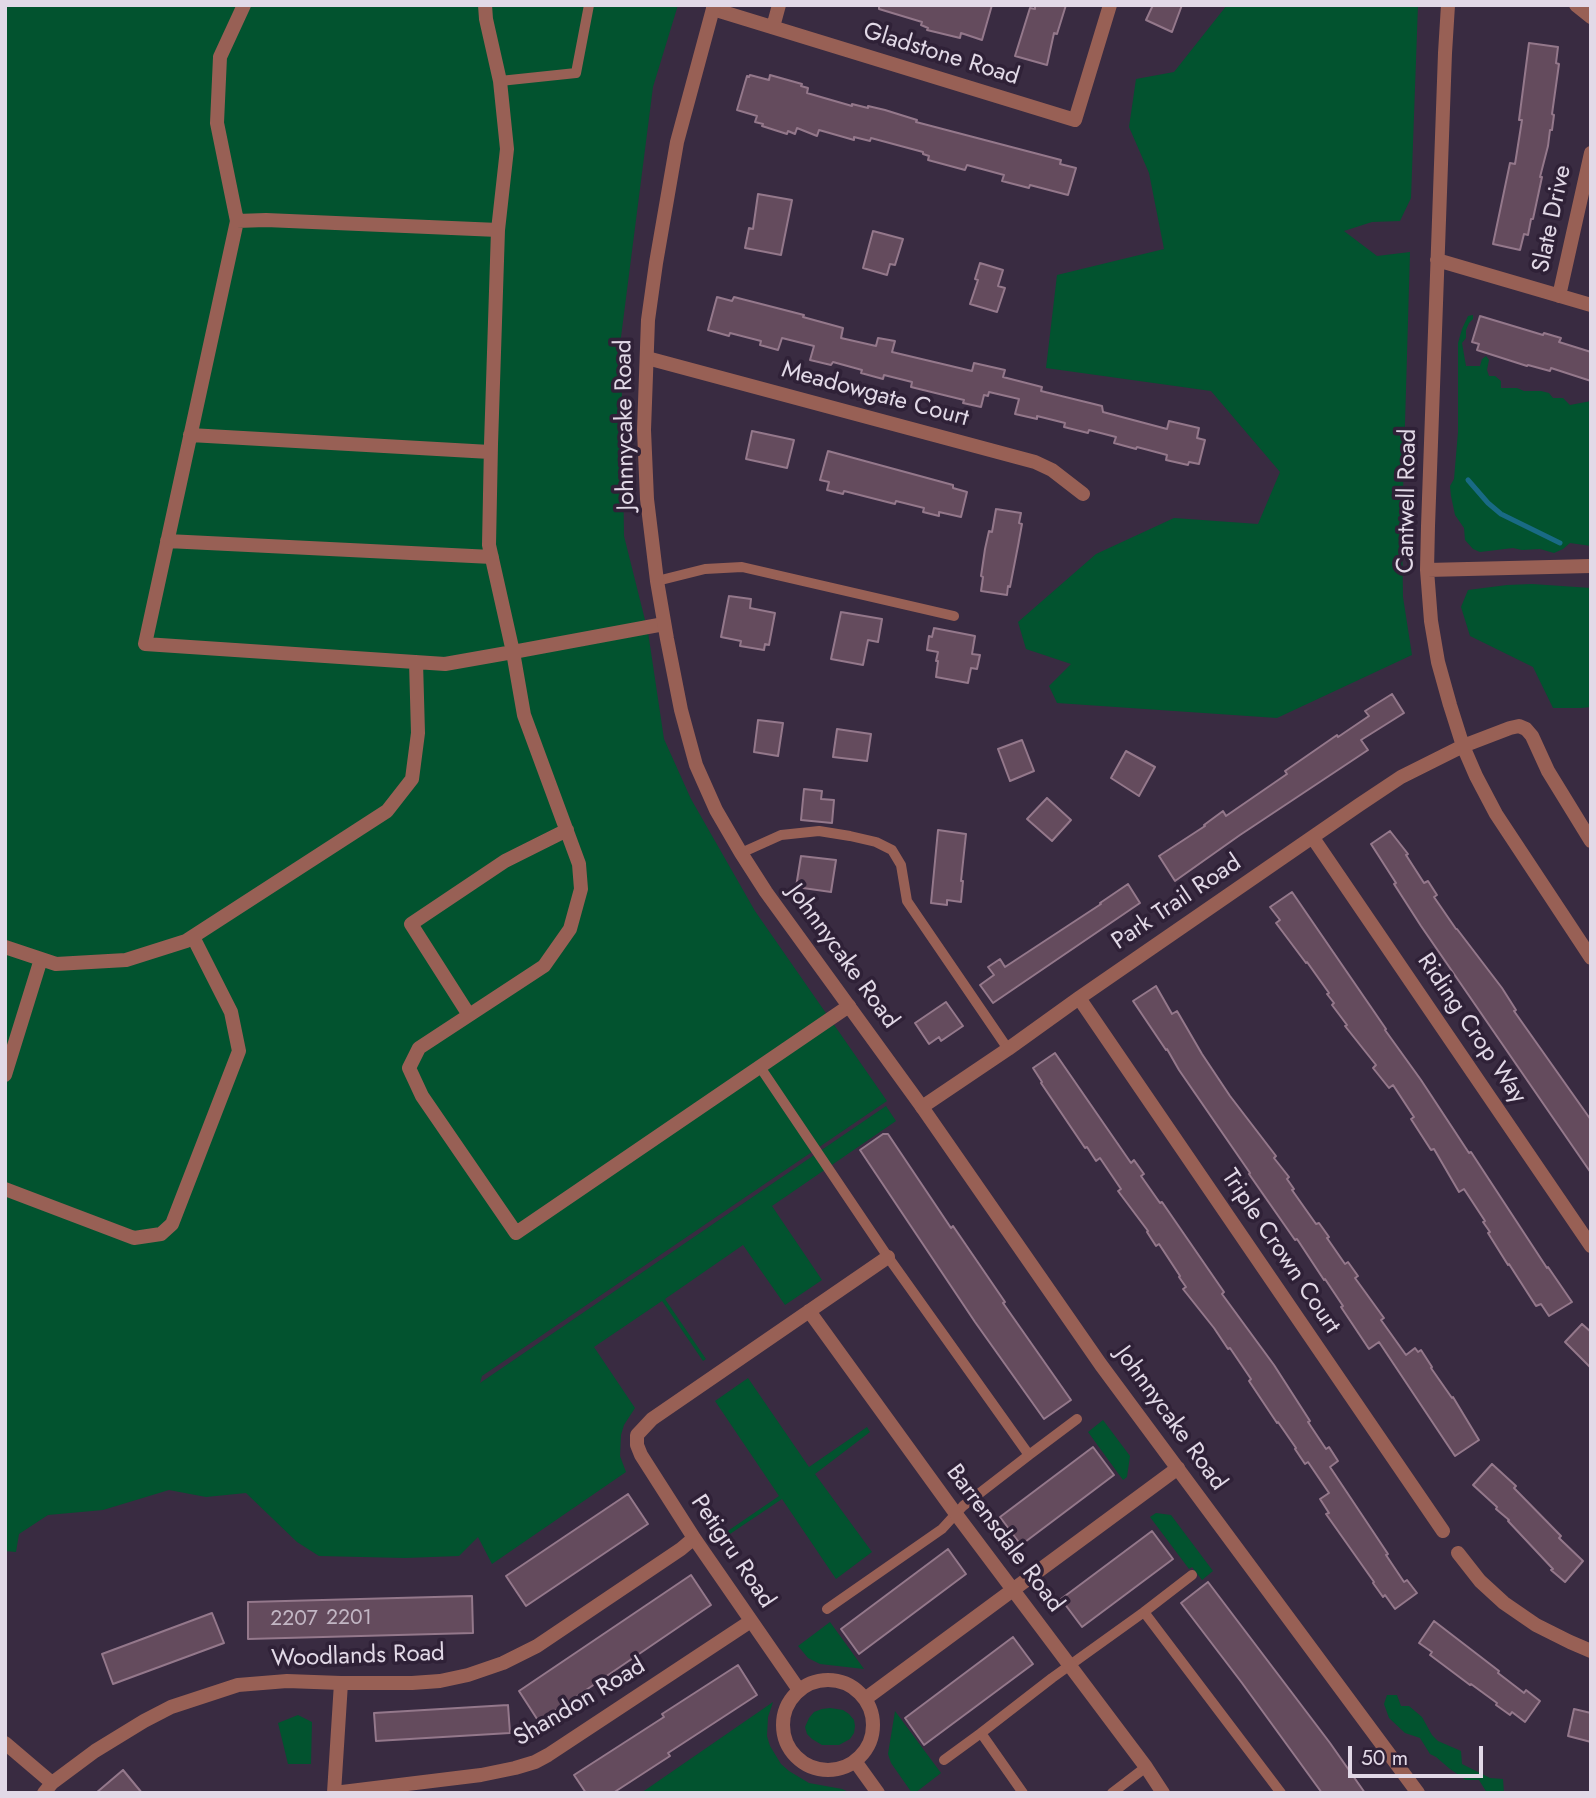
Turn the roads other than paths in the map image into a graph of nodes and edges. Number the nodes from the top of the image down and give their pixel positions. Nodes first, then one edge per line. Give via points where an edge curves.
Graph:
1 (244, 5) edge
2 (485, 5) edge
3 (589, 5) edge
4 (779, 5) edge
5 (1110, 5) edge
6 (1448, 5) edge
7 (1576, 5) edge
8 (714, 7) edge
9 (1591, 17) edge
10 (773, 27) junction
11 (500, 81) junction
12 (1591, 153) edge
13 (237, 221) junction
14 (498, 230) junction
15 (1437, 260) junction
16 (1559, 296) junction
17 (1591, 305) edge
18 (647, 358) junction
19 (190, 435) junction
20 (491, 452) junction
21 (1083, 494) dead end
22 (167, 541) junction
23 (492, 557) junction
24 (1591, 566) edge
25 (1427, 570) junction
26 (657, 581) junction
27 (954, 616) dead end
28 (664, 624) junction
29 (513, 652) junction
30 (416, 662) junction
31 (1463, 746) junction
32 (567, 830) junction
33 (1313, 838) junction
34 (1591, 841) edge
35 (741, 853) junction
36 (193, 937) junction
37 (5, 947) edge
38 (1591, 958) edge
39 (41, 959) junction
40 (1079, 998) junction
41 (849, 1006) junction
42 (469, 1015) junction
43 (1008, 1049) junction
44 (760, 1067) junction
45 (5, 1075) edge
46 (922, 1107) junction
47 (5, 1189) edge
48 (1591, 1246) edge
49 (888, 1257) junction
50 (809, 1311) junction
51 (1077, 1419) dead end
52 (1029, 1455) junction
53 (1178, 1468) junction
54 (956, 1514) junction
55 (1443, 1531) dead end
56 (694, 1538) junction
57 (1458, 1553) dead end
58 (1192, 1575) dead end
59 (1012, 1590) junction
60 (827, 1609) dead end
61 (1144, 1612) junction
62 (751, 1621) junction
63 (1591, 1651) edge
64 (1069, 1665) junction
65 (341, 1683) junction
66 (799, 1690) junction
67 (865, 1699) junction
68 (981, 1733) junction
69 (5, 1743) edge
70 (944, 1760) dead end
71 (855, 1761) junction
72 (1146, 1767) junction
73 (48, 1788) edge
74 (334, 1793) edge
75 (878, 1793) edge
76 (1023, 1793) edge
77 (1112, 1793) edge
78 (1163, 1793) edge
79 (1281, 1793) edge
80 (1418, 1793) edge

1 - 13 street via 220,57 217,123
2 - 11 street
3 - 11 lane via 576,73
4 - 10 street
5 - 10 street, Gladstone Road via 1075,120
6 - 15 street, Cantwell Road
7 - 9 street
8 - 10 street, Gladstone Road
8 - 18 street, Johnnycake Road via 677,142 648,320
11 - 14 street via 507,149
12 - 16 street, Slate Drive
13 - 14 street
13 - 19 street
14 - 20 street
15 - 16 street
15 - 25 street, Cantwell Road
16 - 17 street
18 - 21 street, Meadowgate Court via 1035,462
18 - 26 street, Johnnycake Road via 647,499
19 - 20 street
19 - 22 street
20 - 23 street
22 - 23 street
22 - 30 street via 145,644
23 - 29 street
24 - 25 street
25 - 31 street, Cantwell Road via 1438,662
26 - 27 lane via 705,569 742,567
26 - 28 street, Johnnycake Road
28 - 29 street
28 - 35 street, Johnnycake Road via 696,765
29 - 30 street via 445,664
29 - 32 street via 524,715
30 - 36 street via 418,733 412,779 387,811
31 - 33 street, Park Trail Road via 1401,777
31 - 34 street, Park Trail Road via 1519,726 1526,729
31 - 38 street, Cantwell Road via 1496,814
32 - 42 street via 579,864 581,889 570,929 544,966
32 - 42 street via 505,861 411,924
33 - 40 street, Park Trail Road
33 - 48 street, Riding Crop Way
35 - 41 street, Johnnycake Road
35 - 43 lane via 780,835 819,831 876,842 892,850 901,865 907,901
36 - 39 street via 126,960 56,964
36 - 47 street via 231,1012 239,1051 172,1224 161,1234 134,1238
37 - 39 street
39 - 45 street
40 - 43 street, Park Trail Road
40 - 55 street, Triple Crown Court
41 - 44 street
41 - 46 street, Johnnycake Road
42 - 44 street via 419,1048 409,1068 422,1096 516,1233
43 - 46 street, Park Trail Road
44 - 49 lane
46 - 53 street, Johnnycake Road
49 - 50 street
49 - 52 lane
50 - 54 street, Barrensdale Road
50 - 56 street, Petigru Road via 652,1419 637,1435 640,1455
51 - 52 lane
52 - 54 lane
53 - 59 street
53 - 80 street, Johnnycake Road
54 - 59 street, Barrensdale Road
54 - 60 lane via 942,1529
56 - 62 street, Petigru Road
56 - 65 street, Woodlands Road via 537,1646 503,1663 440,1681
57 - 63 street via 1504,1603 1536,1625
58 - 61 lane
59 - 64 street, Barrensdale Road
59 - 67 street
61 - 64 lane
61 - 79 lane
62 - 66 street, Petigru Road
62 - 74 street, Shandon Road via 535,1762 481,1775
64 - 68 lane
64 - 72 street, Barrensdale Road
65 - 73 street, Woodlands Road via 238,1685 192,1699 95,1751
65 - 74 street
66 - 67 street via 827,1680 855,1689
66 - 71 street via 783,1716 783,1732 797,1759 826,1771
67 - 71 street via 873,1725 871,1739
68 - 70 lane
68 - 76 lane
69 - 73 street, Woodlands Road
71 - 75 street
72 - 77 lane
72 - 78 street, Barrensdale Road

